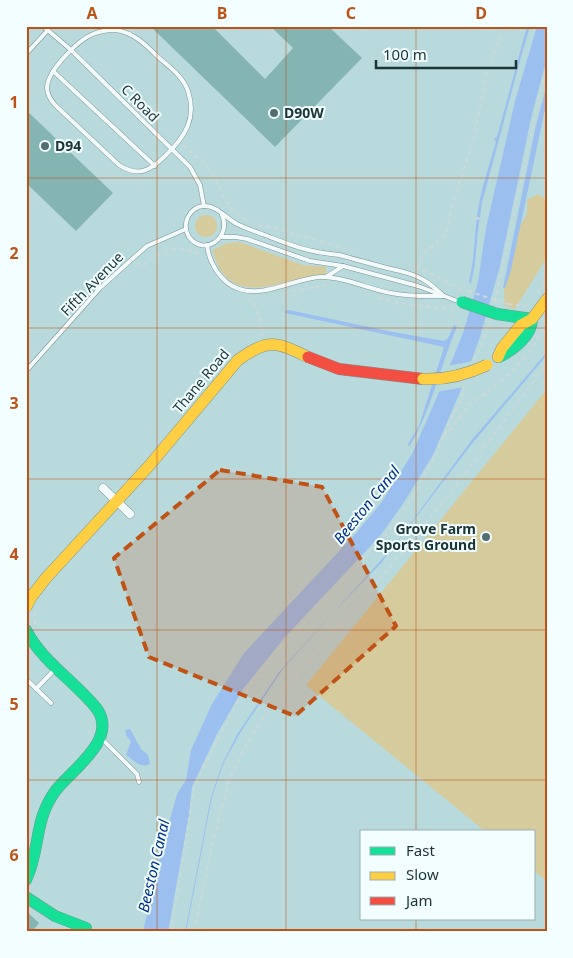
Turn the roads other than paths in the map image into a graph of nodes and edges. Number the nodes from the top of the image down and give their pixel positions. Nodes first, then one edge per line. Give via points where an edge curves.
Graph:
1 (44, 26) edge
2 (48, 30) junction
3 (71, 50) junction
4 (26, 54) edge
5 (53, 71) junction
6 (172, 150) junction
7 (156, 166) junction
8 (204, 206) junction
9 (222, 214) junction
10 (186, 229) junction
11 (221, 238) junction
12 (207, 245) junction
13 (343, 266) junction
14 (326, 277) junction
15 (444, 296) junction
16 (542, 297) edge
17 (459, 306) joint
18 (532, 319) junction
19 (26, 371) edge
20 (103, 488) dead end
21 (117, 501) junction
22 (130, 514) dead end
23 (26, 607) edge
24 (26, 630) edge
25 (57, 668) junction
26 (26, 679) edge
27 (36, 689) junction
28 (51, 703) dead end
29 (100, 738) junction
30 (140, 782) dead end
31 (26, 880) edge
32 (26, 898) edge
33 (86, 927) edge

1 - 2 lane, C Road
2 - 3 lane, C Road
2 - 4 lane
3 - 5 lane
3 - 6 lane, C Road
3 - 6 lane via 80,41 101,31 123,31 142,42 180,77 188,90 190,116 187,130
5 - 7 lane
5 - 7 lane via 47,88 51,100 119,165 138,172
6 - 7 lane
6 - 8 lane, C Road via 194,172
8 - 9 lane
8 - 10 lane via 188,216
9 - 11 lane via 225,227
9 - 15 lane via 249,230 311,251 405,272
10 - 12 lane via 191,239
10 - 19 lane, Fifth Avenue via 147,246 130,260 100,288
11 - 12 lane
11 - 13 lane via 241,238 310,261
12 - 14 lane via 219,274 239,289 258,291
13 - 14 lane
13 - 15 lane
14 - 15 lane via 391,293
15 - 17 lane
16 - 18 street, Thane Road
17 - 18 street, bridge via 496,309
18 - 21 street, Thane Road, bridge via 521,324 498,357 470,374 452,379 423,379 339,369 279,345 264,345 246,352
20 - 21 street
21 - 22 street
21 - 23 street, Thane Road via 46,578
24 - 25 street
25 - 27 lane
25 - 29 street via 99,710 104,721
26 - 27 lane
27 - 28 lane
29 - 30 lane via 137,774
29 - 31 street via 50,801 38,828
32 - 33 street via 55,916

